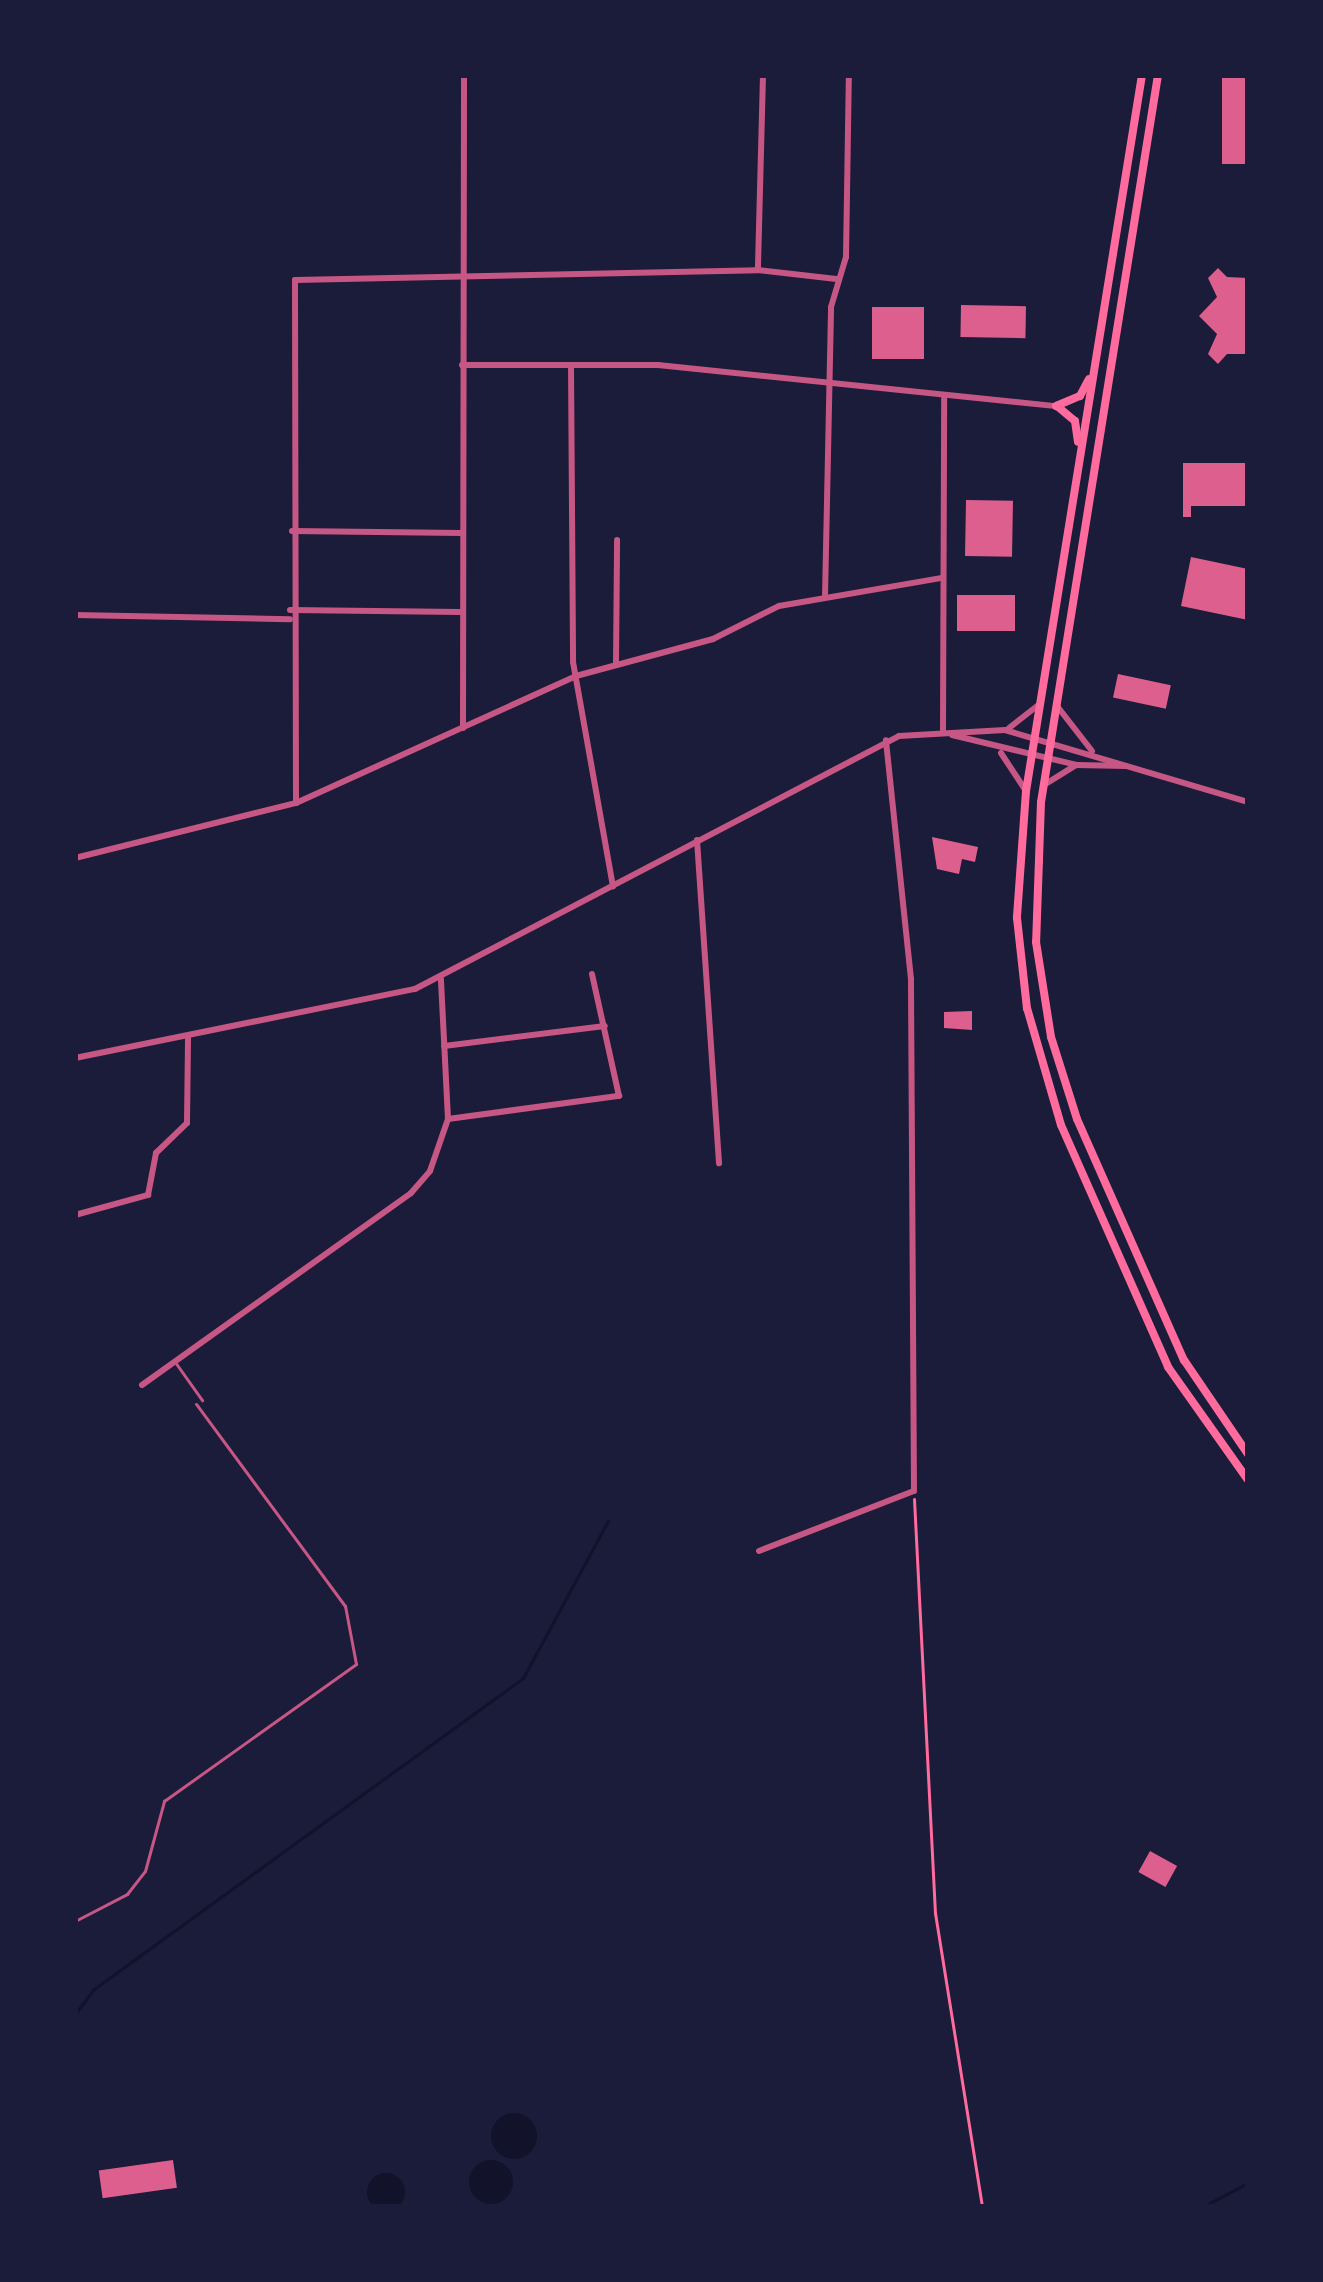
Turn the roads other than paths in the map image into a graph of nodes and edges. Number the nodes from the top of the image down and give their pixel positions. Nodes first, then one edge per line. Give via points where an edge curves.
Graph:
1 (464, 75) edge
2 (763, 75) edge
3 (849, 75) edge
4 (1142, 75) edge
5 (1158, 75) edge
6 (758, 270) junction
7 (463, 273) junction
8 (836, 279) junction
9 (462, 365) junction
10 (571, 365) junction
11 (1095, 366) junction
12 (829, 382) junction
13 (944, 395) junction
14 (1056, 406) junction
15 (1079, 452) junction
16 (292, 531) junction
17 (462, 533) junction
18 (617, 540) dead end
19 (940, 578) junction
20 (825, 596) junction
21 (460, 612) junction
22 (75, 615) edge
23 (290, 615) junction
24 (616, 664) junction
25 (576, 676) junction
26 (1040, 704) junction
27 (1057, 706) junction
28 (463, 728) junction
29 (1005, 730) junction
30 (946, 733) junction
31 (1034, 737) junction
32 (886, 740) junction
33 (1050, 741) junction
34 (999, 750) junction
35 (1095, 753) junction
36 (1032, 757) junction
37 (1048, 759) junction
38 (1077, 765) junction
39 (1142, 767) junction
40 (1044, 785) junction
41 (1026, 791) junction
42 (1248, 802) edge
43 (296, 803) junction
44 (697, 840) junction
45 (75, 858) edge
46 (613, 886) junction
47 (592, 974) dead end
48 (442, 979) junction
49 (605, 1026) junction
50 (188, 1038) junction
51 (445, 1046) junction
52 (75, 1058) edge
53 (448, 1119) junction
54 (718, 1163) dead end
55 (75, 1215) edge
56 (175, 1362) junction
57 (142, 1385) dead end
58 (202, 1400) dead end
59 (196, 1404) dead end
60 (1248, 1454) edge
61 (1248, 1480) edge
62 (759, 1551) dead end
63 (75, 1922) edge

1 - 7 street
2 - 6 street
3 - 8 street via 845,257
4 - 11 main road
5 - 27 main road
6 - 7 street
6 - 8 street
7 - 9 street
7 - 16 street via 295,280
8 - 12 street
9 - 10 street
9 - 17 street
10 - 12 street
10 - 25 street
11 - 14 main road via 1080,396
11 - 15 main road
12 - 13 street
12 - 20 street
13 - 14 street
13 - 19 street
14 - 15 main road via 1075,421
15 - 26 main road
16 - 17 street
16 - 23 street
17 - 21 street
18 - 24 street
19 - 20 street
19 - 30 street
20 - 24 street
21 - 23 street
21 - 28 street
22 - 23 street
23 - 43 street
24 - 25 street
25 - 28 street
25 - 46 street
26 - 29 street
26 - 31 main road
27 - 33 main road
27 - 35 street
28 - 43 street
29 - 30 street
29 - 31 street
30 - 32 street
30 - 34 street
31 - 33 street
31 - 36 main road
32 - 44 street
32 - 62 street via 912,1018 914,1491
33 - 35 street
33 - 37 main road
34 - 36 street
34 - 41 street
35 - 39 street
36 - 37 street
36 - 41 main road
37 - 38 street
37 - 40 main road
38 - 39 street
38 - 40 street
39 - 42 street
40 - 60 main road via 1035,923 1058,1066 1161,1315
41 - 61 main road via 1017,917 1042,1070 1168,1367
43 - 45 street
44 - 46 street
44 - 54 street
46 - 48 street
47 - 49 street
48 - 50 street via 355,1007
48 - 51 street
49 - 51 street
49 - 53 street via 622,1090 613,1101
50 - 52 street
50 - 55 street via 187,1123 156,1153 148,1195
51 - 53 street
53 - 56 street via 438,1157 411,1193
56 - 57 street
56 - 58 lane
59 - 63 lane via 345,1606 356,1664 164,1801 145,1871 127,1894

